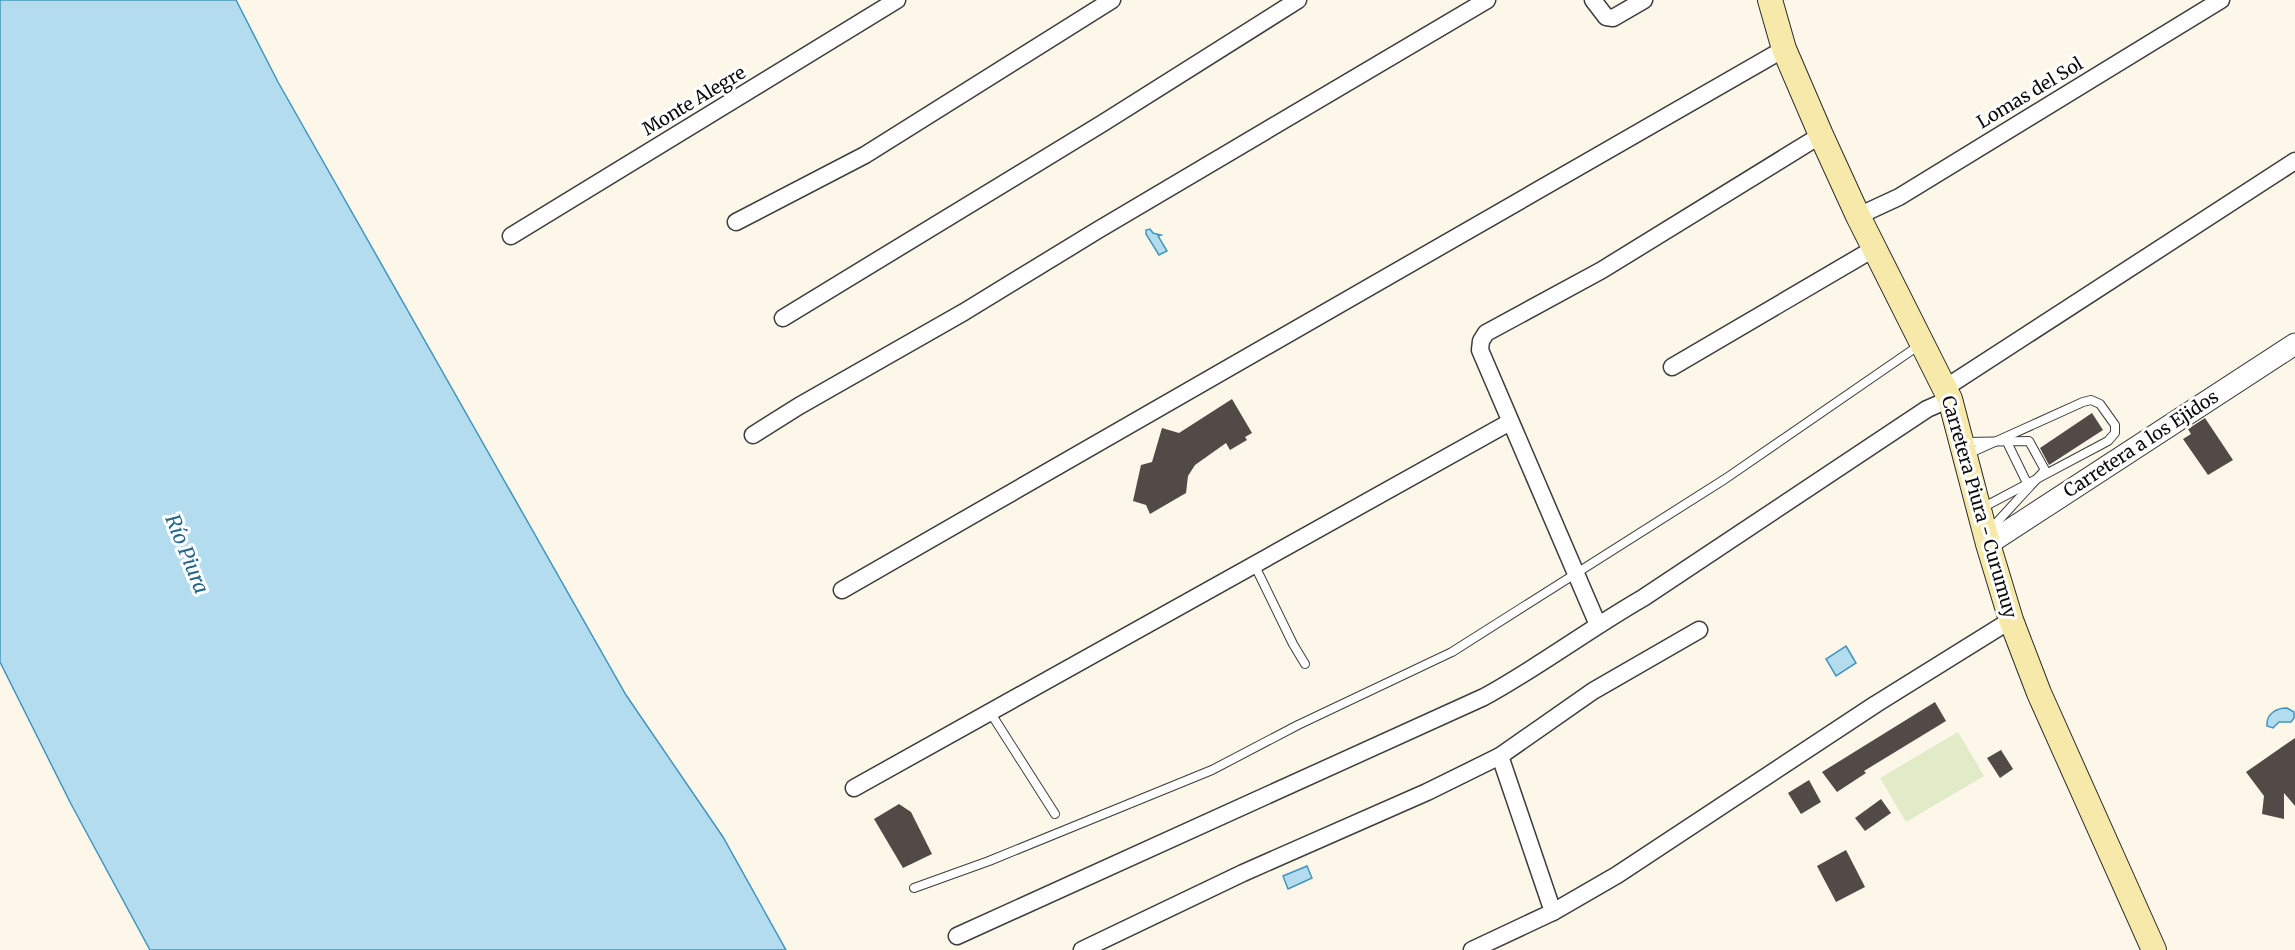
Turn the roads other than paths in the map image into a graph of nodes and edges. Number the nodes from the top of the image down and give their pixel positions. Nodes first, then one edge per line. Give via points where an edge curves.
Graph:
1 (897, 0) edge
2 (1112, 0) edge
3 (1298, 0) edge
4 (1487, 0) edge
5 (1593, 0) edge
6 (1644, 0) edge
7 (1770, 0) edge
8 (2221, 0) edge
9 (1784, 49) junction
10 (1821, 135) junction
11 (2295, 161) edge
12 (1858, 216) junction
13 (736, 222) dead end
14 (511, 236) dead end
15 (1875, 248) junction
16 (783, 318) dead end
17 (1922, 343) junction
18 (2295, 344) edge
19 (1672, 367) dead end
20 (1948, 394) junction
21 (1510, 422) junction
22 (753, 435) dead end
23 (2003, 440) junction
24 (1963, 449) junction
25 (2037, 478) junction
26 (2027, 483) junction
27 (1979, 510) junction
28 (1987, 539) junction
29 (1254, 564) junction
30 (1575, 574) junction
31 (842, 590) dead end
32 (2011, 620) junction
33 (1598, 624) junction
34 (1699, 630) dead end
35 (1305, 664) dead end
36 (990, 712) junction
37 (1500, 756) junction
38 (854, 788) dead end
39 (1055, 814) dead end
40 (914, 888) dead end
41 (1553, 912) junction
42 (957, 936) dead end
43 (1082, 950) edge
44 (1472, 950) edge
45 (2154, 950) edge

1 - 14 street, Monte Alegre
2 - 13 street via 865,155
3 - 16 street
4 - 22 street
5 - 6 street via 1606,17 1613,18
7 - 9 main road, Carretera Piura - Curumuy
8 - 12 street, Lomas del Sol via 1899,197
9 - 10 main road, Carretera Piura - Curumuy
9 - 31 street
10 - 12 main road, Carretera Piura - Curumuy
10 - 21 street via 1602,270 1486,333 1480,350
11 - 20 street
12 - 15 main road, Carretera Piura - Curumuy
15 - 17 main road, Carretera Piura - Curumuy
15 - 19 street
17 - 20 main road, Carretera Piura - Curumuy
17 - 30 lane via 1725,479
18 - 28 street, Carretera a los Ejidos
20 - 24 main road, Carretera Piura - Curumuy
20 - 33 street
21 - 29 street
21 - 30 street
23 - 24 lane
23 - 24 lane
23 - 25 lane via 2030,441 2045,470
23 - 25 lane via 2082,402 2100,404 2115,425 2115,433 2108,441
23 - 26 lane
24 - 27 main road, Carretera Piura - Curumuy
25 - 26 lane
25 - 28 lane
26 - 27 lane
27 - 28 main road, Carretera Piura - Curumuy
28 - 32 main road, Carretera Piura - Curumuy
29 - 35 lane
29 - 36 street
30 - 33 street
30 - 40 lane via 1452,652 1212,770
32 - 41 street via 1617,875
32 - 45 main road, Carretera Piura - Curumuy via 2039,693
33 - 42 street via 1526,674 1484,697
34 - 37 street via 1593,691
36 - 38 street
36 - 39 lane
37 - 41 street
37 - 43 street
41 - 44 street

